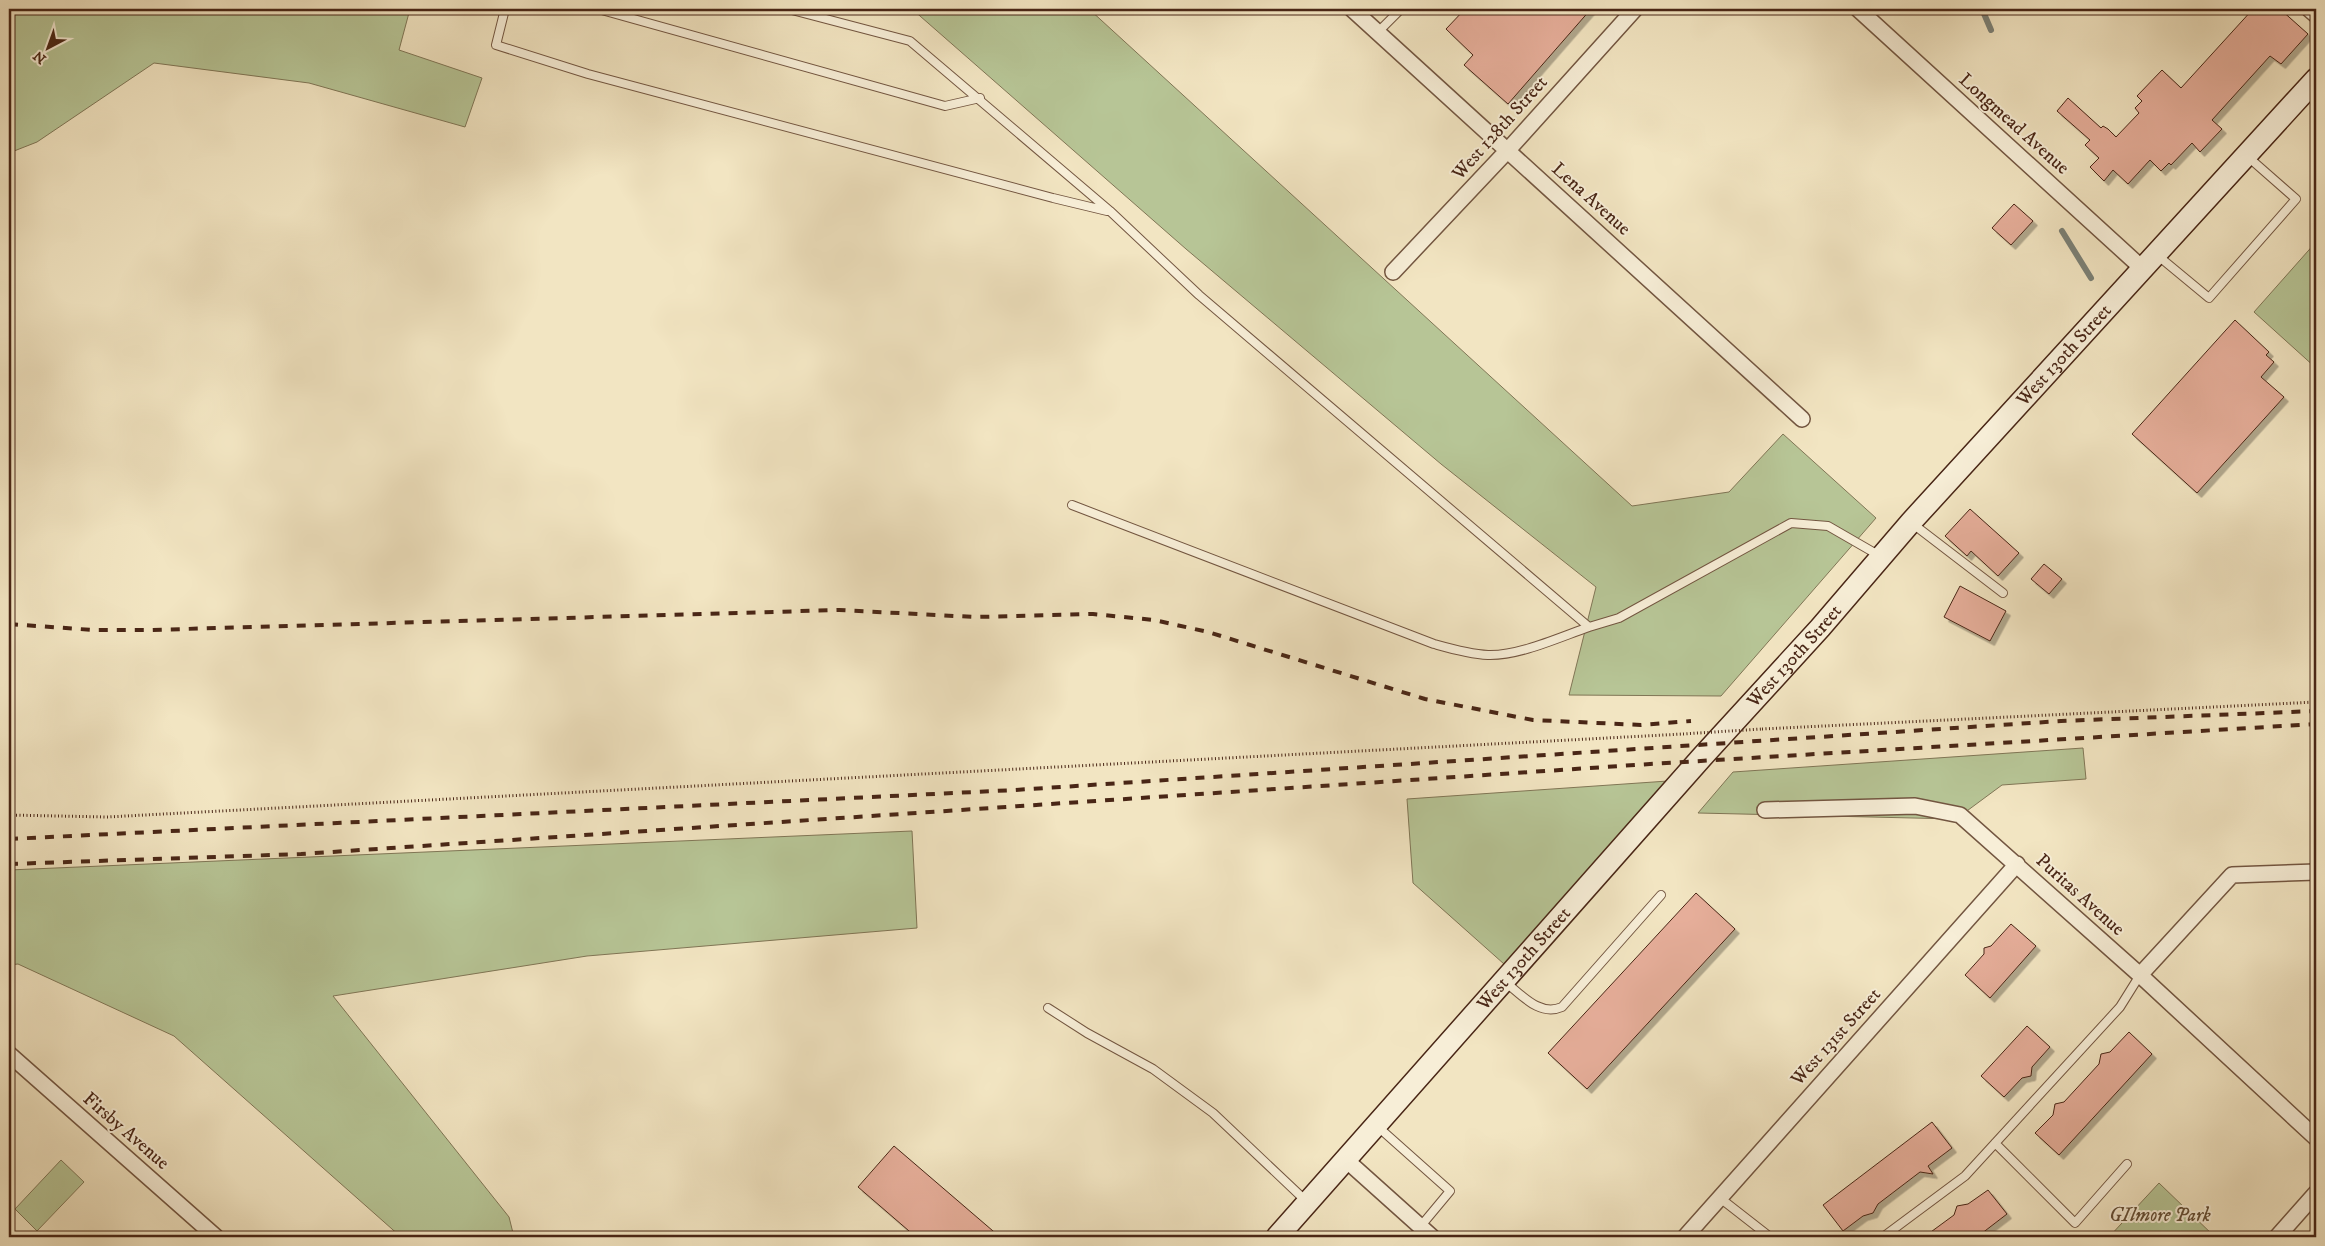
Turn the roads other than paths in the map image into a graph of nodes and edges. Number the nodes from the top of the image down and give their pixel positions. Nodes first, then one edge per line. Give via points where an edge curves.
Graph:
1 (505, 9) edge
2 (598, 9) edge
3 (788, 9) edge
4 (1352, 9) edge
5 (1401, 9) edge
6 (1635, 9) edge
7 (1858, 9) edge
8 (2309, 9) edge
9 (2316, 15) edge
10 (1378, 32) junction
11 (2316, 79) edge
12 (980, 98) junction
13 (1508, 150) junction
14 (2247, 156) junction
15 (1110, 211) junction
16 (2150, 262) junction
17 (1393, 272) dead end
18 (1802, 419) dead end
19 (1072, 504) dead end
20 (1911, 522) junction
21 (1882, 557) junction
22 (2002, 594) dead end
23 (1589, 627) junction
24 (1765, 810) dead end
25 (2017, 864) junction
26 (2316, 872) edge
27 (1661, 895) dead end
28 (2140, 975) junction
29 (1504, 980) junction
30 (1048, 1008) dead end
31 (9, 1054) edge
32 (1376, 1125) junction
33 (2316, 1138) edge
34 (1995, 1143) junction
35 (1346, 1159) junction
36 (2127, 1164) dead end
37 (2316, 1193) edge
38 (1720, 1198) junction
39 (1307, 1202) junction
40 (1426, 1232) edge
41 (216, 1237) edge
42 (1277, 1237) edge
43 (1685, 1237) edge
44 (1770, 1237) edge
45 (1883, 1237) edge
46 (2277, 1237) edge

1 - 15 lane via 496,45 597,77
2 - 12 lane via 945,106
3 - 12 lane via 910,41
4 - 10 street, Lena Avenue
5 - 10 lane
6 - 13 street, West 128th Street
7 - 16 street, Longmead Avenue
8 - 9 street
10 - 13 street, Lena Avenue
11 - 14 main road, West 130th Street
12 - 15 lane
13 - 17 street, West 128th Street
13 - 18 street, Lena Avenue
14 - 16 main road, West 130th Street
14 - 16 lane via 2296,199 2209,298
15 - 23 lane via 1199,295
16 - 20 main road, West 130th Street
19 - 23 lane via 1459,652 1490,655 1525,649
20 - 21 main road, West 130th Street
20 - 22 lane
21 - 23 lane via 1828,526 1791,523 1619,618
21 - 29 main road, West 130th Street
24 - 25 street, Puritas Avenue via 1915,806 1960,815
25 - 28 street, Puritas Avenue
25 - 38 street, West 131st Street
26 - 28 street via 2232,875
27 - 29 lane via 1562,1007 1554,1011 1536,1007
28 - 33 street, Puritas Avenue
28 - 34 lane via 2120,1008
29 - 32 main road, West 130th Street
30 - 39 lane via 1087,1034 1153,1069 1213,1113
31 - 41 street, Firsby Avenue
32 - 35 main road, West 130th Street
32 - 40 lane via 1450,1191
34 - 36 lane via 2076,1223
34 - 45 lane via 1965,1176
35 - 39 main road, West 130th Street
35 - 40 street
37 - 46 street
38 - 43 street, West 131st Street
38 - 44 lane
39 - 42 main road, West 130th Street

